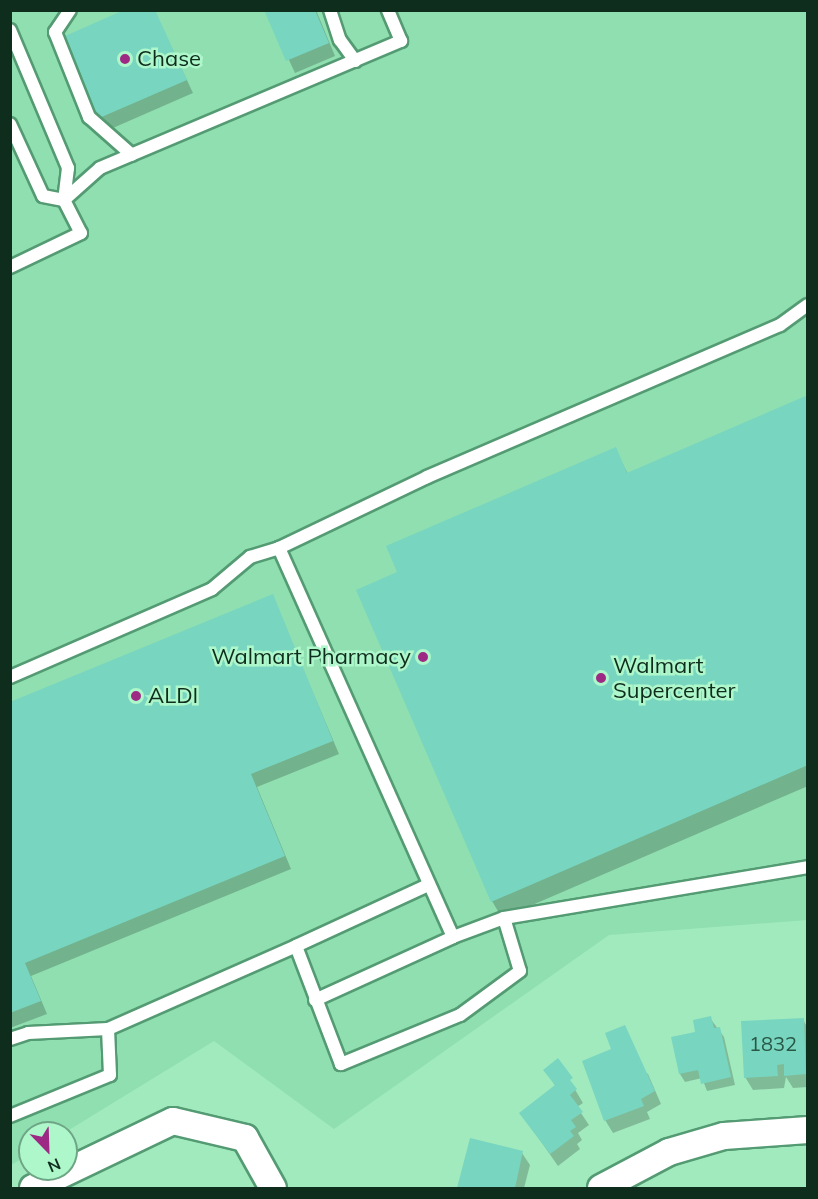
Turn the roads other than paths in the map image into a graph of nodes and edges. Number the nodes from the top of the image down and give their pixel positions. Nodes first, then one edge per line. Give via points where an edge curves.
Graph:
1 (70, 10) edge
2 (330, 10) edge
3 (388, 10) edge
4 (10, 30) edge
5 (355, 61) junction
6 (10, 124) edge
7 (132, 155) junction
8 (64, 200) junction
9 (10, 267) edge
10 (807, 305) edge
11 (279, 548) junction
12 (10, 677) edge
13 (807, 867) edge
14 (428, 885) junction
15 (504, 918) junction
16 (453, 937) junction
17 (296, 946) junction
18 (315, 1000) junction
19 (108, 1029) junction
20 (10, 1039) edge
21 (10, 1116) edge
22 (807, 1130) edge
23 (33, 1188) edge
24 (273, 1188) edge
25 (602, 1188) edge

1 - 7 lane via 55,32 89,117
2 - 5 lane via 340,40
3 - 5 lane via 401,41
4 - 8 lane via 68,168
5 - 7 lane
6 - 8 lane via 43,196
7 - 8 lane via 100,168
8 - 9 lane via 81,233
10 - 11 lane via 780,325 427,477
11 - 12 lane via 250,556 212,589
11 - 14 lane
13 - 15 lane
14 - 16 lane
14 - 17 lane
15 - 16 lane
15 - 18 lane via 520,971 459,1015 341,1064
16 - 18 lane
17 - 18 lane
17 - 19 lane
19 - 20 lane via 28,1033
19 - 21 lane via 110,1075
22 - 25 street via 724,1136 669,1152
23 - 24 street via 173,1121 245,1138

